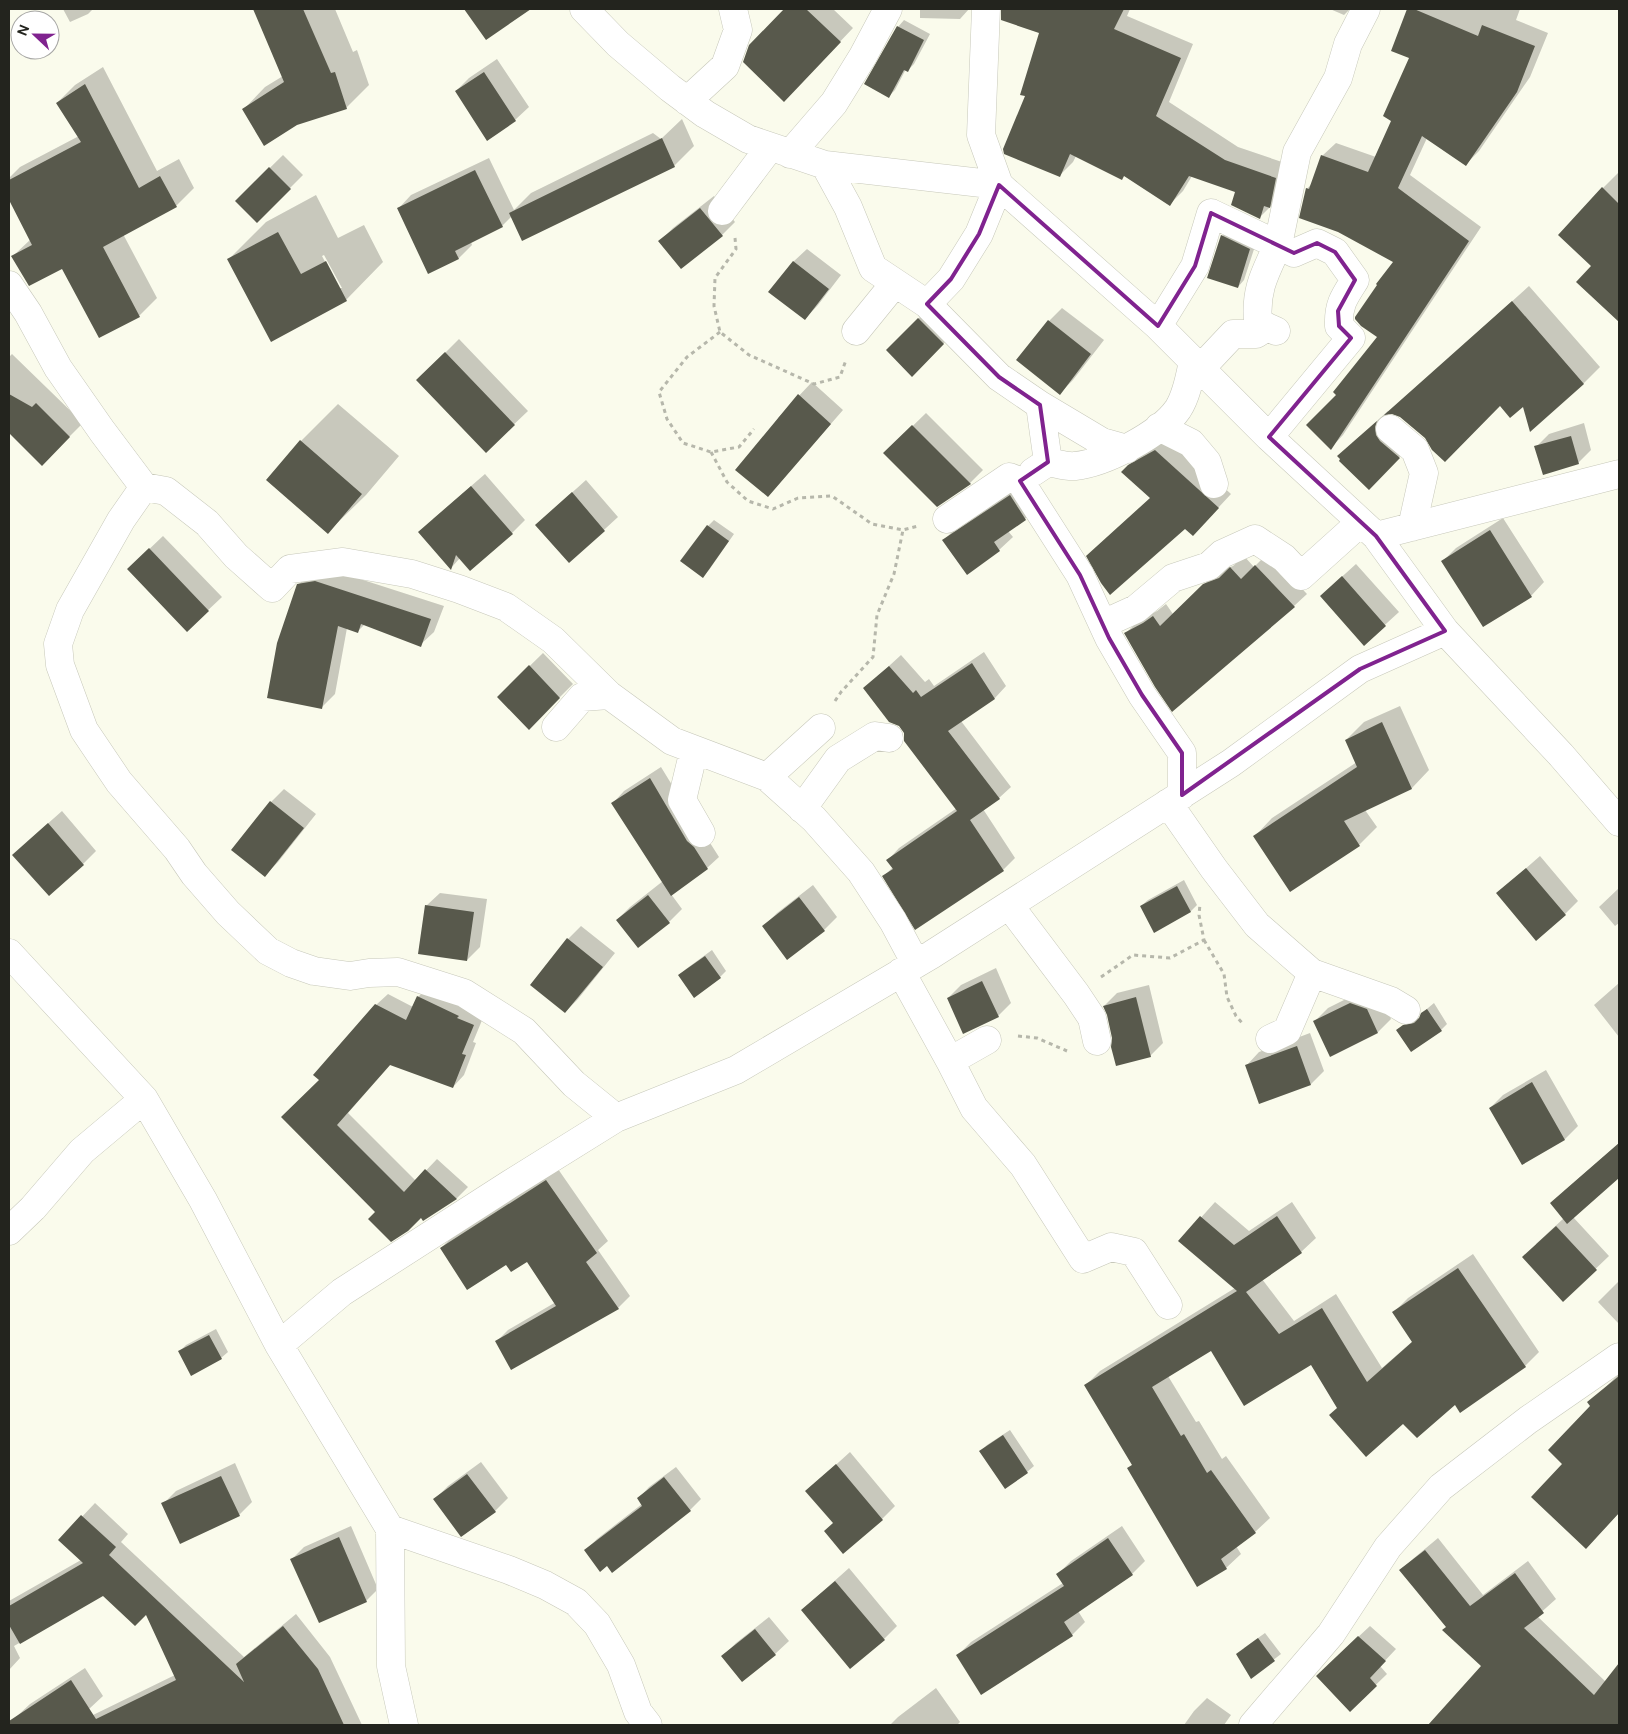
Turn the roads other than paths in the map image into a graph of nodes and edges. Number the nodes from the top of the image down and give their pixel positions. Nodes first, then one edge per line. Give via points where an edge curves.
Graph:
1 (584, 9) edge
2 (733, 9) edge
3 (888, 9) edge
4 (986, 9) edge
5 (1366, 9) edge
6 (687, 101) junction
7 (780, 150) junction
8 (825, 165) junction
9 (999, 186) junction
10 (722, 211) road end
11 (1278, 245) junction
12 (895, 283) junction
13 (9, 285) edge
14 (927, 304) junction
15 (1158, 326) junction
16 (856, 331) road end
17 (1197, 364) junction
18 (1040, 405) junction
19 (1159, 427) junction
20 (1390, 429) dead end
21 (1269, 437) junction
22 (1127, 449) junction
23 (1048, 462) junction
24 (1619, 474) edge
25 (1020, 481) junction
26 (1214, 484) dead end
27 (144, 487) junction
28 (947, 519) road end
29 (1412, 527) junction
30 (1369, 529) junction
31 (1102, 624) junction
32 (1445, 631) junction
33 (609, 695) junction
34 (556, 727) dead end
35 (821, 728) road end
36 (889, 738) dead end
37 (694, 750) junction
38 (767, 777) junction
39 (1175, 799) junction
40 (802, 809) junction
41 (1619, 822) edge
42 (701, 833) dead end
43 (1009, 906) junction
44 (9, 953) edge
45 (908, 968) junction
46 (1312, 973) junction
47 (1406, 1010) dead end
48 (1270, 1039) road end
49 (987, 1040) road end
50 (1096, 1041) road end
51 (950, 1061) junction
52 (144, 1099) junction
53 (616, 1118) junction
54 (9, 1231) edge
55 (1168, 1305) dead end
56 (279, 1345) junction
57 (1619, 1357) edge
58 (390, 1529) junction
59 (404, 1725) edge
60 (648, 1725) edge
61 (1252, 1725) edge

1 - 6 street via 618,44
2 - 6 street via 738,30 725,66
3 - 7 street via 834,103
4 - 9 street via 981,135
5 - 11 street via 1348,44 1338,78 1297,152
6 - 7 street via 748,139
7 - 8 street
7 - 10 street
8 - 9 street
8 - 12 street via 848,207 873,268
9 - 14 street via 979,234 951,279
9 - 15 street
11 - 15 street via 1211,213 1195,266
11 - 17 street via 1261,282 1256,307 1258,322 1273,330 1233,334
11 - 21 street via 1294,253 1316,243 1335,252 1355,280 1338,311 1339,326 1351,338
12 - 14 street
12 - 16 street
13 - 27 street via 58,368
14 - 18 street via 998,377
15 - 17 street
17 - 19 street via 1178,409
17 - 21 street
18 - 22 street via 1102,442
18 - 23 street
19 - 22 street
19 - 26 street via 1191,443 1206,462
20 - 29 street via 1415,450 1424,473
21 - 30 street
22 - 23 street via 1109,458 1074,466
23 - 25 street
24 - 29 street
25 - 28 street via 1009,477
25 - 31 street via 1080,575
27 - 33 street via 166,491 207,523 236,556 272,588 290,569 343,562 412,574 450,586 506,607 553,640
27 - 53 street via 121,520 70,610 58,644 60,665 84,730 119,782 177,849 194,874 268,951 314,971 350,976 398,972 464,993 524,1031 574,1084
29 - 30 street
30 - 31 street via 1301,576 1284,558 1255,539 1222,554 1209,566 1173,578 1136,609
30 - 32 street
31 - 39 street via 1142,695 1182,753
32 - 39 street via 1360,669 1232,763
32 - 41 street
33 - 34 street via 582,697
33 - 37 street via 672,741
35 - 38 street
36 - 40 street via 875,736 838,759
37 - 38 street
37 - 42 street via 682,800
38 - 40 street
39 - 43 street
39 - 46 street via 1222,879 1257,925
40 - 45 street via 861,872 892,921
43 - 45 street
43 - 50 street via 1092,1018
44 - 52 street
45 - 51 street
45 - 53 street via 736,1070
46 - 47 street via 1391,1001
46 - 48 street via 1287,1031
49 - 51 street
51 - 55 street via 974,1108 1023,1165 1083,1260 1111,1246 1134,1252
52 - 54 street via 82,1151
52 - 56 street via 203,1200
53 - 56 street via 342,1292
56 - 58 street
57 - 61 street via 1441,1486 1388,1547 1331,1634
58 - 59 street via 391,1666
58 - 60 street via 509,1570 576,1602 597,1624 621,1666 638,1712

